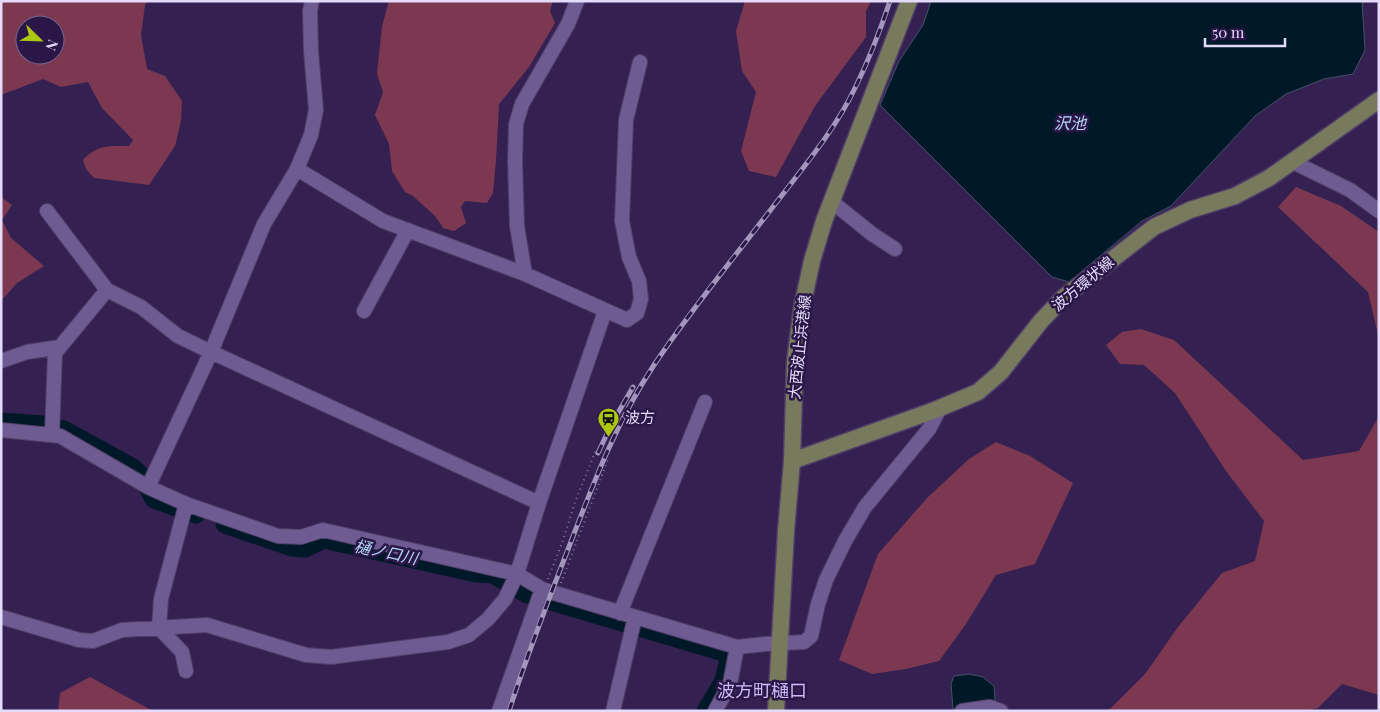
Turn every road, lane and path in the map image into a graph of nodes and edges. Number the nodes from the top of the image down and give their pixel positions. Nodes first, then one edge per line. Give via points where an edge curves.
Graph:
1 (312, 1) edge
2 (577, 1) edge
3 (909, 1) edge
4 (640, 62) dead end
5 (1379, 100) edge
6 (1293, 162) junction
7 (297, 170) junction
8 (831, 201) junction
9 (47, 210) dead end
10 (1379, 210) edge
11 (408, 230) junction
12 (895, 249) dead end
13 (525, 274) junction
14 (107, 290) junction
15 (364, 311) dead end
16 (605, 311) junction
17 (60, 347) junction
18 (212, 352) junction
19 (1, 361) edge
20 (706, 402) dead end
21 (940, 408) junction
22 (1, 430) edge
23 (52, 435) junction
24 (596, 450) dead end
25 (609, 457) dead end
26 (792, 461) junction
27 (148, 487) junction
28 (539, 503) junction
29 (186, 504) junction
30 (517, 574) junction
31 (542, 589) junction
32 (557, 594) junction
33 (620, 613) junction
34 (1, 617) edge
35 (635, 617) junction
36 (159, 628) junction
37 (780, 643) junction
38 (737, 647) junction
39 (186, 671) dead end
40 (500, 711) edge
41 (613, 711) edge
42 (715, 711) edge
43 (776, 711) edge
44 (962, 711) edge
45 (1001, 711) edge

1 - 7 street via 311,51 316,110 311,135
2 - 13 street via 568,24 522,104 516,124 517,226
3 - 8 main road, 大西波止浜港線
4 - 16 street via 626,120 622,221 629,257 640,281 640,299 637,313 628,320
5 - 6 main road, 波方環状線
6 - 10 street via 1350,190
6 - 21 main road, 波方環状線 via 1235,196 1190,210 1154,227 1064,297 1001,372 978,392
7 - 11 street via 384,221
7 - 18 street via 264,224
8 - 12 street
8 - 26 main road, 大西波止浜港線 via 802,307
9 - 14 street
11 - 13 street
11 - 15 street
13 - 16 street
14 - 17 street
14 - 18 street via 141,307 178,336
16 - 28 street
17 - 19 street via 27,352
17 - 23 street via 55,353
18 - 27 street
18 - 28 street
20 - 33 street
21 - 26 main road, 波方環状線
21 - 37 street via 930,429 877,492 845,540 826,580 812,636 804,642
22 - 23 street
23 - 27 street via 60,436
24 - 31 path
25 - 32 path
26 - 37 main road, 大西波止浜港線
27 - 29 street
28 - 30 street
29 - 30 street via 278,536 301,537 323,530
29 - 36 street via 161,599
30 - 31 street
30 - 36 street via 505,599 488,619 469,636 448,642 331,657 306,655 207,625
31 - 32 street
31 - 40 street
32 - 33 street
33 - 35 street
34 - 36 street via 79,640 93,641 122,630
35 - 38 street
35 - 41 street
36 - 39 street via 182,652
37 - 38 street
37 - 43 main road, 大西波止浜港線
38 - 42 street via 730,684
44 - 45 street via 990,707

